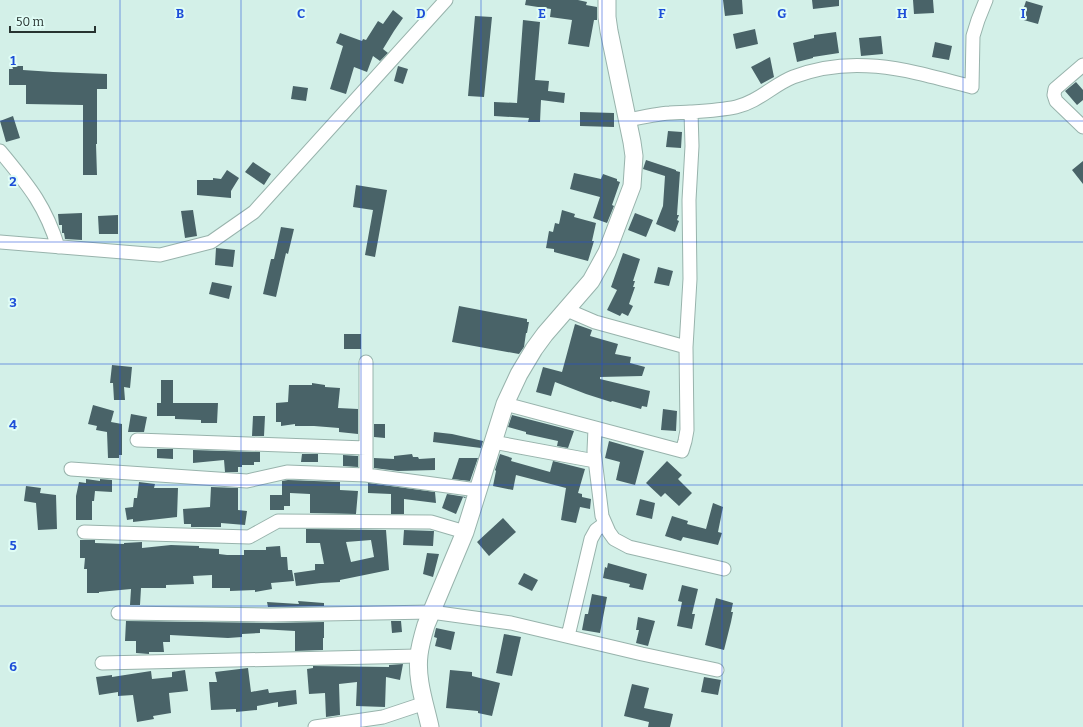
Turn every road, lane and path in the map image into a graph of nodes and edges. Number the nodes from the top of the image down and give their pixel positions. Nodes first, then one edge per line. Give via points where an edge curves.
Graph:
1 (446, 0) edge
2 (607, 0) edge
3 (986, 0) edge
4 (1083, 65) edge
5 (691, 112) junction
6 (628, 120) junction
7 (1083, 127) edge
8 (0, 151) edge
9 (0, 242) edge
10 (58, 247) junction
11 (567, 310) junction
12 (686, 347) junction
13 (366, 362) dead end
14 (505, 404) junction
15 (596, 428) junction
16 (137, 440) dead end
17 (493, 442) junction
18 (366, 448) junction
19 (595, 461) junction
20 (71, 469) dead end
21 (366, 475) junction
22 (477, 490) junction
23 (604, 524) junction
24 (84, 532) dead end
25 (465, 532) junction
26 (724, 569) dead end
27 (431, 612) junction
28 (118, 613) dead end
29 (568, 636) junction
30 (418, 656) junction
31 (102, 663) dead end
32 (717, 670) dead end
33 (425, 703) junction
34 (315, 727) edge
35 (430, 727) edge

1 - 10 street via 254,212 211,242 160,255
2 - 6 street via 609,30
3 - 5 street via 973,36 972,87 894,68 869,65 843,66 792,77 759,97 736,107
4 - 7 street via 1054,92 1056,101
5 - 6 street via 670,112
5 - 12 street via 690,279
6 - 11 street via 634,156 632,186 600,267
8 - 10 street via 39,200
9 - 10 street
11 - 12 street via 595,322
11 - 14 street via 534,349
12 - 15 street via 686,436 682,451
13 - 18 street
14 - 15 street
14 - 17 street
15 - 19 street
16 - 18 street
17 - 19 street
17 - 22 street
18 - 21 street
19 - 23 street
20 - 21 street via 247,481 287,472
21 - 22 street
22 - 25 street
23 - 26 street via 614,539 629,547
23 - 29 street via 596,530 591,539
24 - 25 street via 248,537 278,521 431,522
25 - 27 street
27 - 28 street via 270,615
27 - 29 street via 512,623
27 - 30 street
29 - 32 street
30 - 31 street
30 - 33 street
33 - 34 street via 383,717
33 - 35 street

